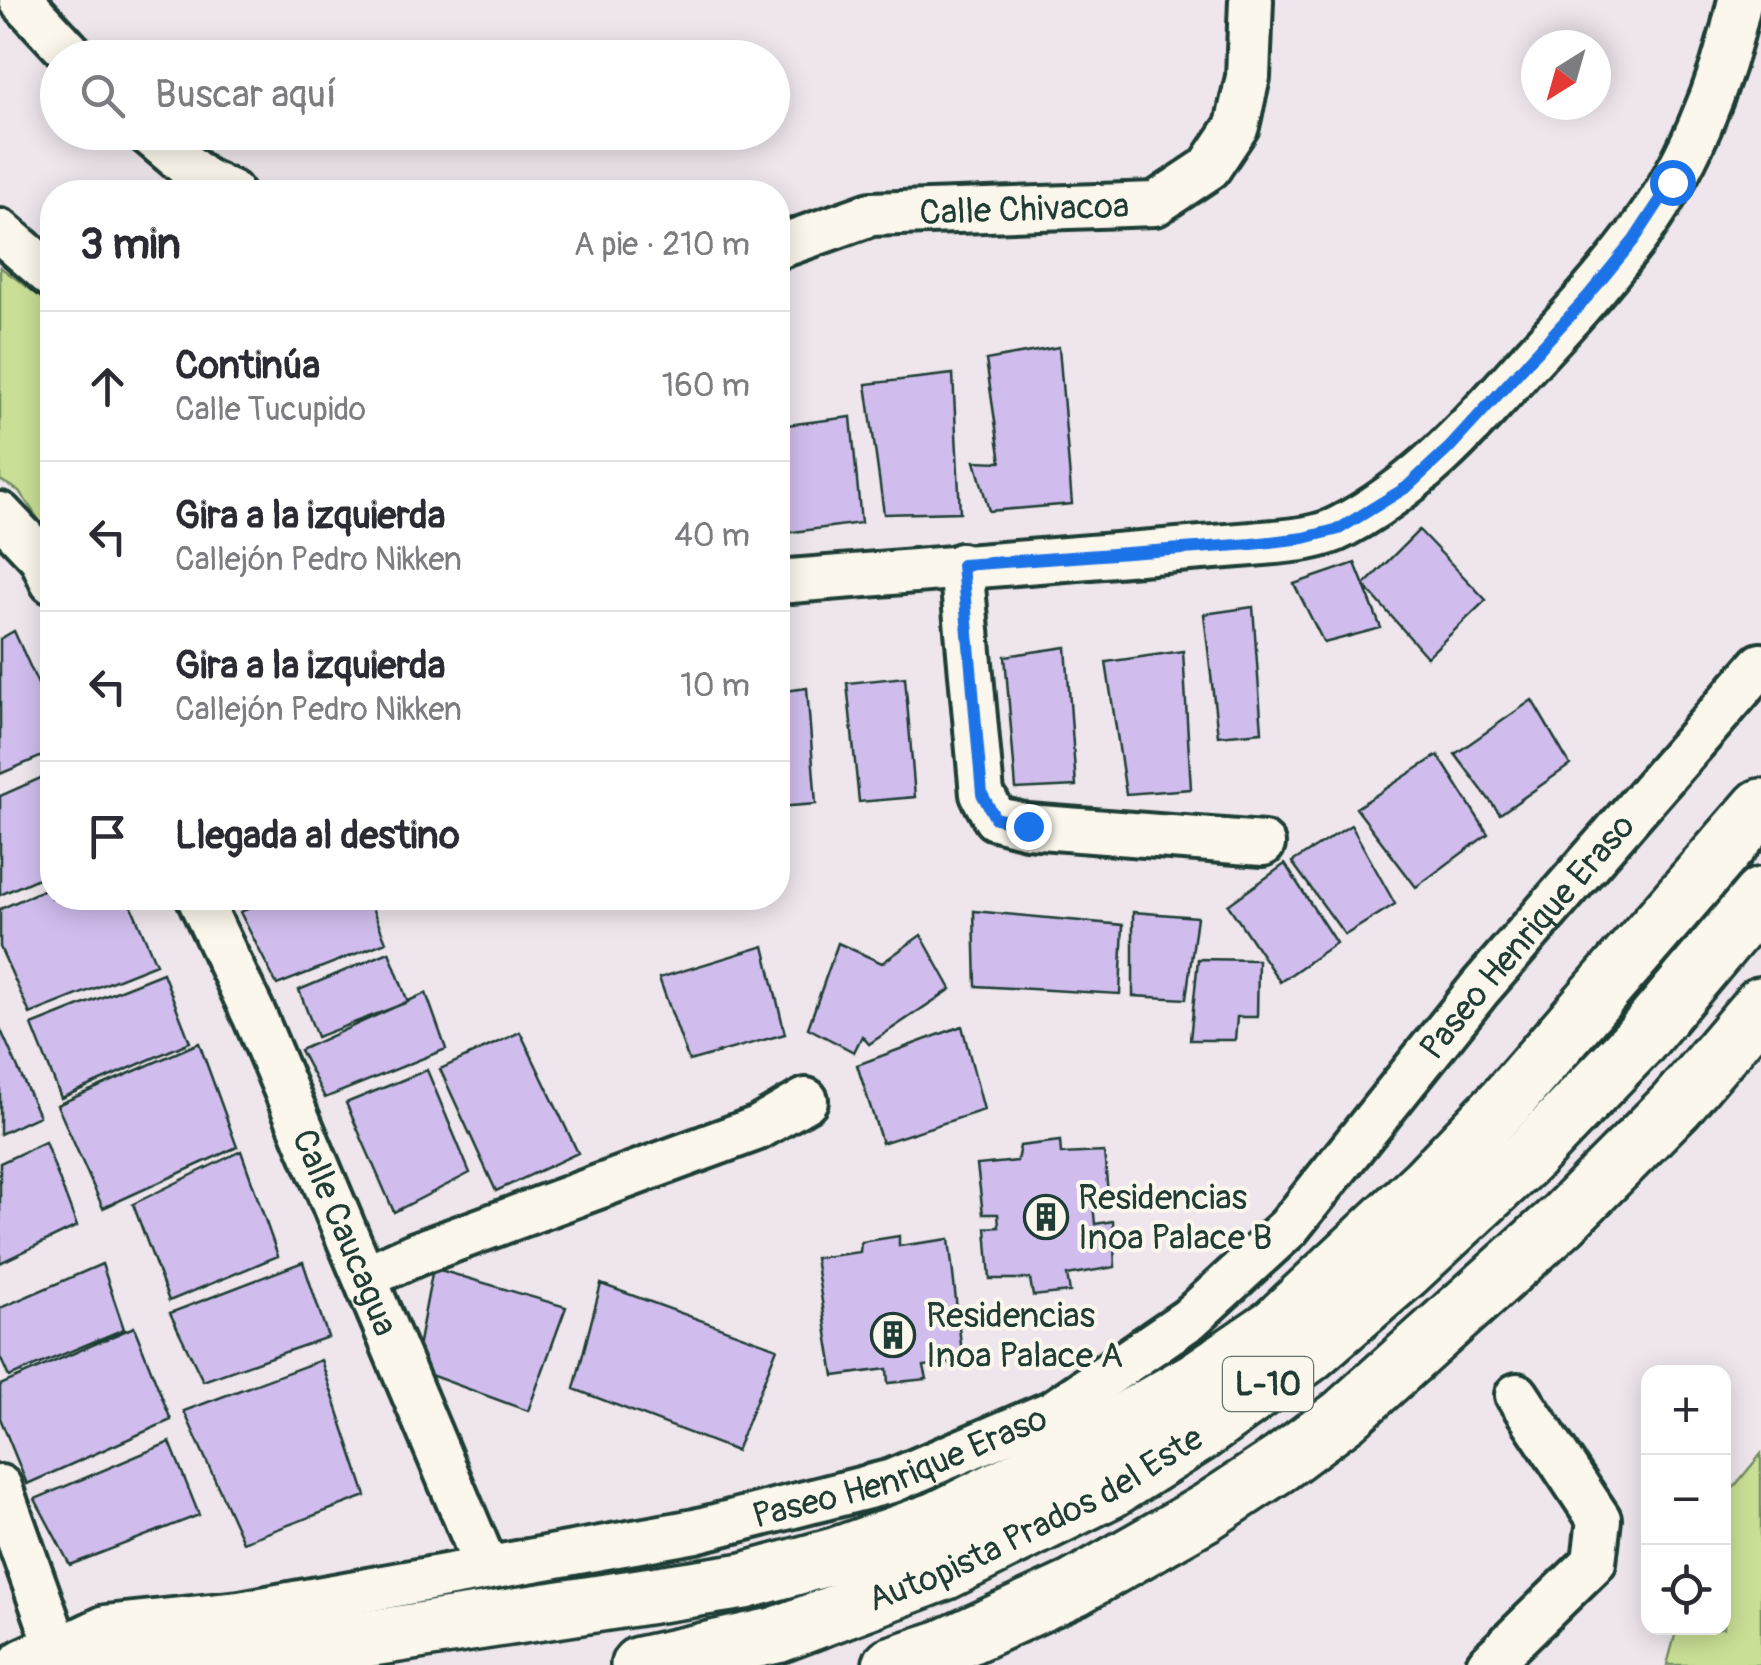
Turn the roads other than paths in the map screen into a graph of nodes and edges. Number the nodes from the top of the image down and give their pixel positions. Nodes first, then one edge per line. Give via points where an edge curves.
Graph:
1 (21, 0) edge
2 (1251, 0) edge
3 (1740, 0) edge
4 (59, 40) edge
5 (168, 150) edge
6 (204, 180) edge
7 (0, 231) edge
8 (790, 243) edge
9 (40, 266) edge
10 (0, 514) edge
11 (40, 556) edge
12 (962, 565) junction
13 (790, 581) edge
14 (1761, 665) edge
15 (1761, 806) edge
16 (1263, 844) dead end
17 (1761, 896) edge
18 (206, 910) edge
19 (1761, 1005) edge
20 (806, 1100) dead end
21 (365, 1277) junction
22 (1517, 1395) dead end
23 (0, 1487) edge
24 (486, 1567) junction
25 (42, 1657) edge
26 (934, 1657) edge
27 (638, 1665) edge
28 (892, 1665) edge
29 (1488, 1665) edge

1 - 4 street
2 - 8 street, Calle Chivacoa via 1248,77 1237,126 1209,168 1155,204 870,214
3 - 12 street via 1703,116 1672,182 1634,240 1492,403 1407,487 1339,529 1304,538
5 - 6 street
7 - 9 street
10 - 11 street
12 - 13 street
12 - 16 street via 982,794 995,818
14 - 24 street, Paseo Henrique Eraso via 1480,988 1288,1228 1189,1319 1053,1412 892,1482 695,1531
15 - 25 highway via 1506,1101 1275,1326 1196,1380 937,1520 744,1581 288,1651
17 - 27 highway, Autopista Prados del Este / L-10 via 1639,1041 1531,1154 1322,1343 1199,1434 1110,1490 944,1572 777,1635
18 - 21 street, Calle Caucagua
19 - 26 highway, Autopista Prados del Este / L-10 via 1676,1105 1562,1220 1344,1416 1207,1512
20 - 21 street via 758,1128
21 - 24 street, Calle Caucagua
22 - 29 street via 1599,1519 1596,1547 1594,1562
23 - 25 street
24 - 25 street, Paseo Henrique Eraso via 240,1613 106,1628
26 - 28 highway, Autopista Prados del Este / L-10

